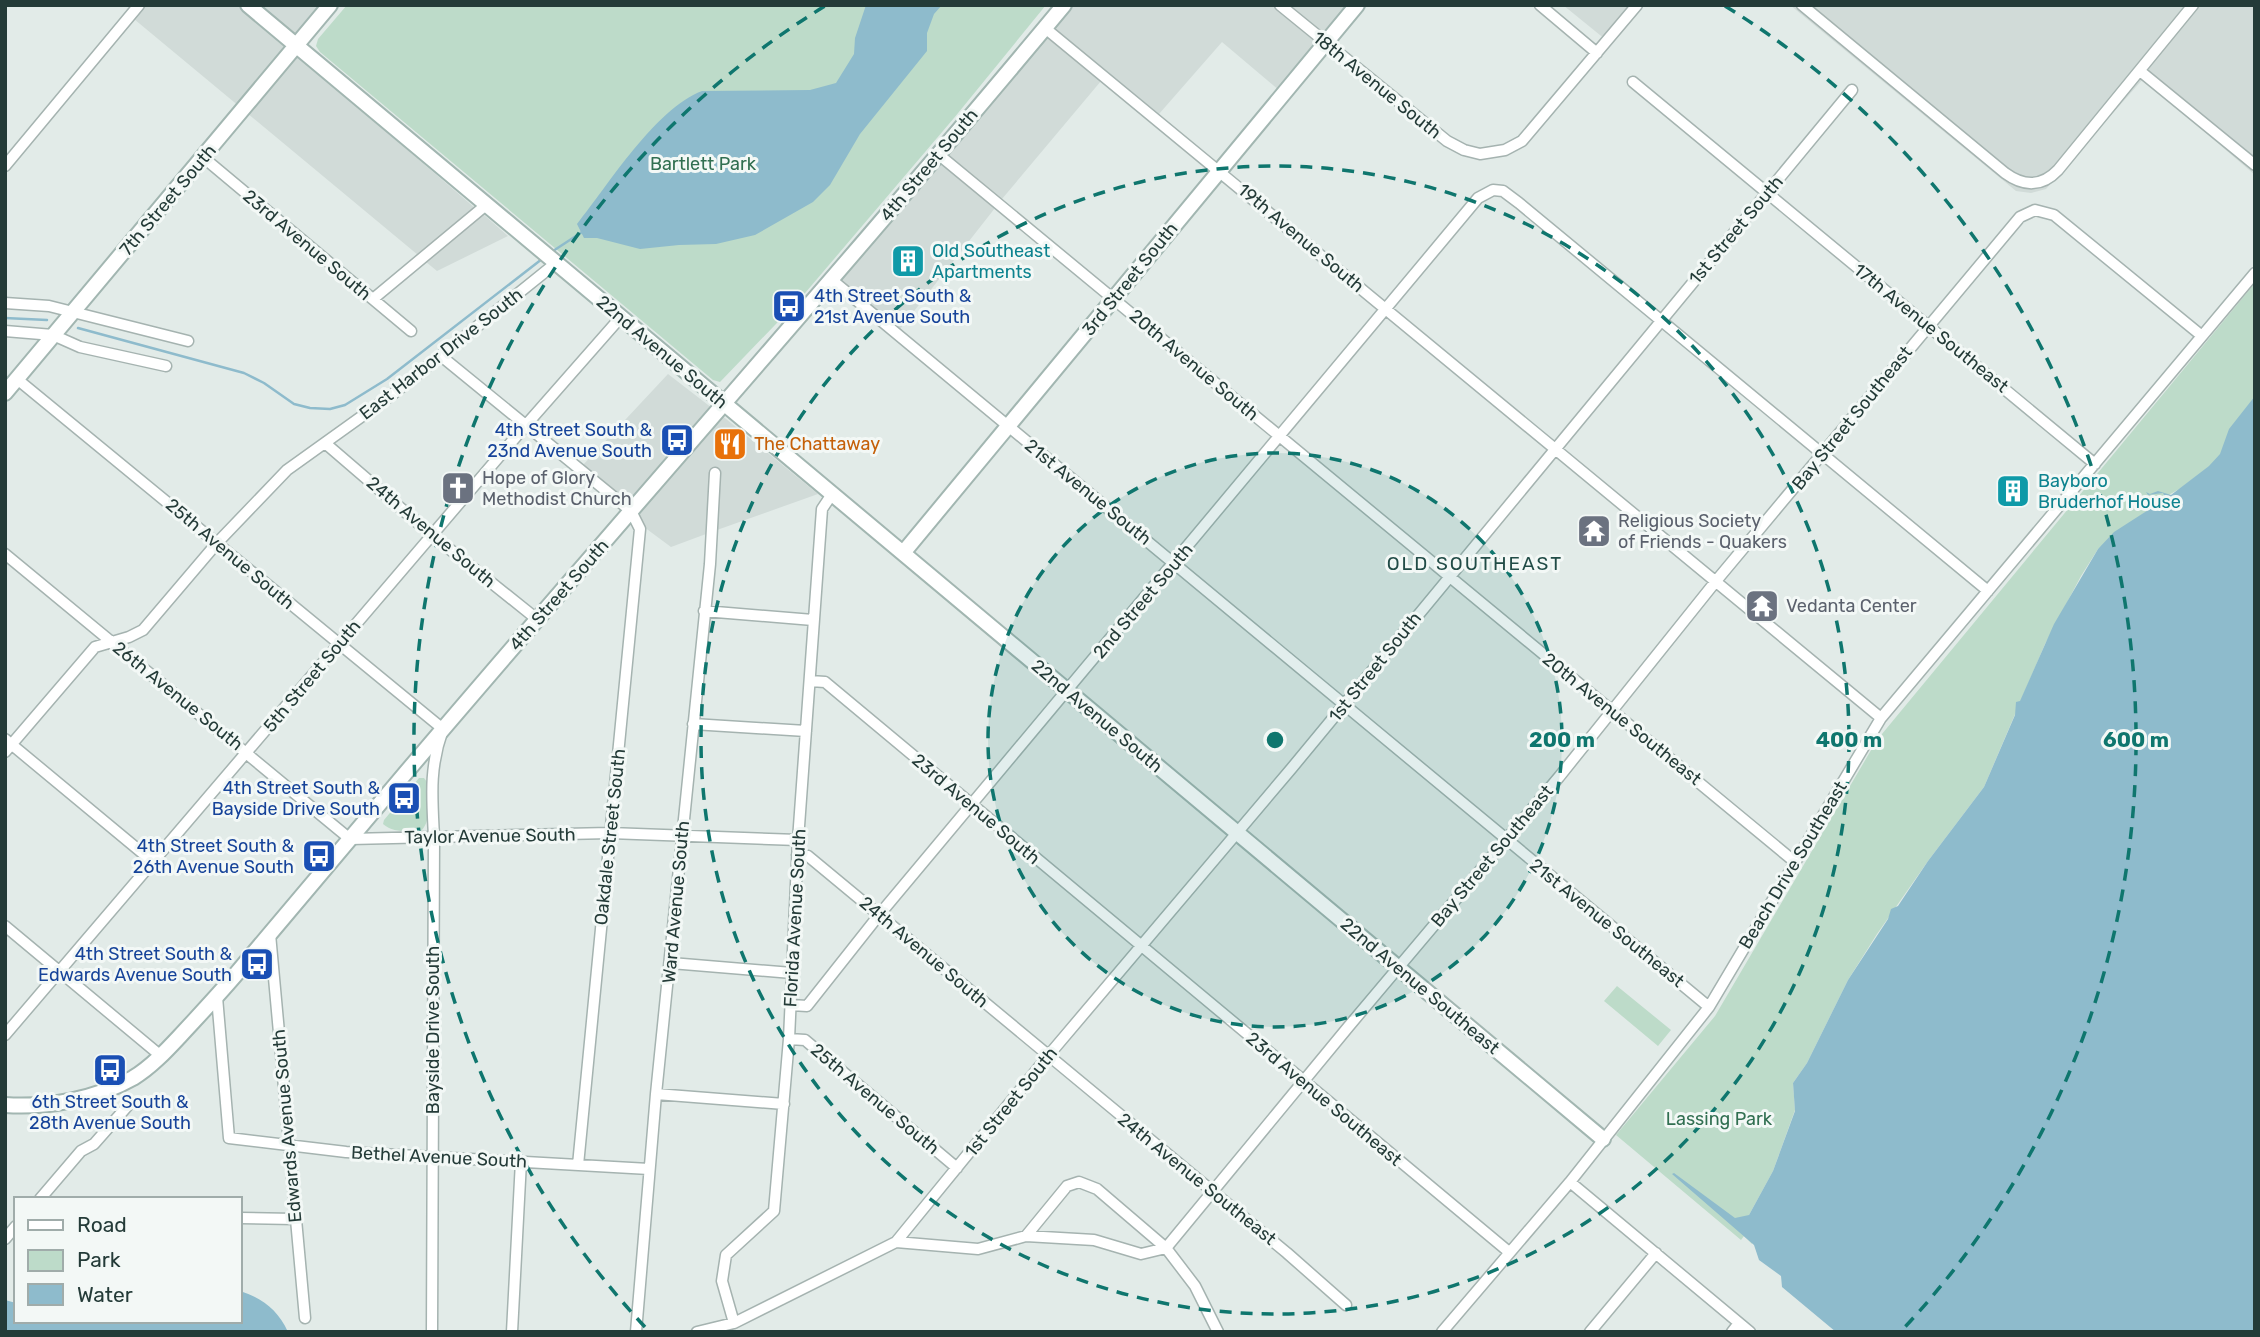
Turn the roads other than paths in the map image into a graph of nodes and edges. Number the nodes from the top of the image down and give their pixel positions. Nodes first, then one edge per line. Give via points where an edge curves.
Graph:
1 (139, 5) edge
2 (248, 5) edge
3 (330, 5) edge
4 (1064, 5) edge
5 (1280, 5) edge
6 (1357, 5) edge
7 (1540, 5) edge
8 (1637, 5) edge
9 (1802, 5) edge
10 (2193, 5) edge
11 (1045, 28) junction
12 (1326, 43) junction
13 (297, 46) junction
14 (1597, 53) junction
15 (2140, 71) junction
16 (1633, 82) dead end
17 (1852, 90) dead end
18 (938, 154) junction
19 (204, 158) junction
20 (2255, 165) edge
21 (5, 166) edge
22 (1219, 170) junction
23 (1766, 193) junction
24 (486, 205) junction
25 (556, 264) junction
26 (2255, 273) edge
27 (832, 280) junction
28 (373, 299) junction
29 (1115, 299) junction
30 (5, 303) edge
31 (1387, 309) junction
32 (73, 312) junction
33 (620, 318) junction
34 (1660, 321) junction
35 (1928, 325) junction
36 (5, 331) edge
37 (411, 331) dead end
38 (53, 335) junction
39 (2202, 336) junction
40 (188, 341) dead end
41 (441, 356) junction
42 (166, 366) dead end
43 (17, 379) junction
44 (5, 393) edge
45 (723, 403) junction
46 (526, 425) junction
47 (1008, 426) junction
48 (1280, 437) junction
49 (325, 443) junction
50 (1555, 449) junction
51 (1822, 454) junction
52 (2095, 464) junction
53 (715, 473) dead end
54 (832, 494) junction
55 (631, 511) junction
56 (432, 535) junction
57 (217, 543) junction
58 (904, 553) junction
59 (5, 554) edge
60 (1174, 563) junction
61 (1449, 577) junction
62 (1716, 581) junction
63 (1987, 591) junction
64 (705, 611) junction
65 (538, 620) junction
66 (813, 620) junction
67 (113, 642) junction
68 (338, 645) junction
69 (810, 681) junction
70 (1067, 691) junction
71 (1344, 704) junction
72 (1610, 710) junction
73 (1881, 718) junction
74 (692, 724) junction
75 (443, 729) junction
76 (806, 732) junction
77 (8, 745) edge
78 (247, 753) junction
79 (972, 806) junction
80 (610, 833) junction
81 (1237, 833) junction
82 (681, 835) junction
83 (434, 837) junction
84 (1505, 838) junction
85 (350, 839) junction
86 (798, 840) junction
87 (797, 855) junction
88 (152, 861) junction
89 (1795, 862) junction
90 (879, 915) junction
91 (5, 926) edge
92 (270, 934) junction
93 (1139, 946) junction
94 (671, 963) junction
95 (1397, 968) junction
96 (59, 971) junction
97 (792, 973) junction
98 (217, 996) junction
99 (791, 1005) junction
100 (1709, 1007) junction
101 (5, 1035) edge
102 (789, 1039) junction
103 (161, 1056) junction
104 (1048, 1056) junction
105 (1303, 1081) junction
106 (656, 1094) junction
107 (131, 1102) dead end
108 (784, 1104) junction
109 (5, 1105) edge
110 (1603, 1139) junction
111 (287, 1146) junction
112 (433, 1157) junction
113 (521, 1161) junction
114 (578, 1165) junction
115 (957, 1168) junction
116 (649, 1169) junction
117 (1570, 1182) junction
118 (1211, 1191) junction
119 (42, 1197) edge
120 (242, 1218) edge
121 (295, 1219) junction
122 (1026, 1236) junction
123 (896, 1242) junction
124 (1166, 1248) junction
125 (1508, 1252) junction
126 (1656, 1253) junction
127 (1346, 1304) dead end
128 (305, 1318) dead end
129 (734, 1323) junction
130 (1739, 1323) junction
131 (432, 1332) edge
132 (512, 1332) edge
133 (636, 1332) edge
134 (698, 1332) edge
135 (1218, 1332) edge
136 (1442, 1332) edge
137 (1590, 1332) edge
138 (1732, 1332) edge
139 (1750, 1332) edge

1 - 21 street
2 - 13 street, 22nd Avenue South
3 - 13 street, 7th Street South
4 - 11 street, 4th Street South
5 - 12 street, 18th Avenue South
6 - 12 street, 3rd Street South
7 - 14 street
8 - 14 street
9 - 15 street via 2022,183 2052,176
10 - 15 street
11 - 18 street, 4th Street South
11 - 22 street, 19th Avenue South
12 - 14 street, 18th Avenue South via 1428,128 1464,150 1480,154 1505,150 1522,141
12 - 22 street, 3rd Street South
13 - 19 street, 7th Street South
13 - 24 street, 22nd Avenue South
15 - 20 street
16 - 23 street, 17th Avenue Southeast
17 - 23 street, 1st Street South
18 - 27 street, 4th Street South
18 - 29 street, 20th Avenue South
19 - 28 street, 23rd Avenue South
19 - 32 street, 7th Street South
22 - 29 street, 3rd Street South
22 - 31 street, 19th Avenue South
23 - 34 street, 1st Street South
23 - 35 street, 17th Avenue Southeast
24 - 25 street, 22nd Avenue South
24 - 28 street
25 - 33 street, 22nd Avenue South
25 - 41 street, East Harbor Drive South
26 - 39 street, Beach Drive Southeast
27 - 45 street, 4th Street South
27 - 47 street, 21st Avenue South
28 - 37 street, 23rd Avenue South
29 - 47 street, 3rd Street South
29 - 48 street, 20th Avenue South
30 - 32 street
31 - 34 street, 2nd Street South via 1478,198 1493,190 1503,191 1519,203
31 - 48 street, 2nd Street South
31 - 50 street, 19th Avenue South
32 - 38 street, 7th Street South
32 - 40 street
33 - 45 street, 22nd Avenue South
33 - 46 street, 5th Street South
34 - 50 street, 1st Street South
34 - 51 street
35 - 39 street, Bay Street Southeast via 2015,222 2035,210 2054,215
35 - 51 street, Bay Street Southeast
35 - 52 street, 17th Avenue Southeast
36 - 38 street
38 - 42 street via 80,347
38 - 43 street, 7th Street South
39 - 52 street, Beach Drive Southeast
41 - 46 street
41 - 49 street, East Harbor Drive South
43 - 44 street, 7th Street South
43 - 57 street, 25th Avenue South
45 - 54 street, 22nd Avenue South
45 - 55 street, 4th Street South
46 - 55 street
46 - 56 street, 5th Street South
47 - 58 street, 3rd Street South
47 - 60 street, 21st Avenue South
48 - 60 street, 2nd Street South
48 - 61 street, 20th Avenue South
49 - 56 street, 24th Avenue South
49 - 57 street, East Harbor Drive South via 288,470
50 - 61 street, 1st Street South
50 - 62 street, 19th Avenue South
51 - 62 street, Bay Street Southeast
51 - 63 street
52 - 63 street, Beach Drive Southeast
53 - 64 street, Ward Avenue South
54 - 58 street, 22nd Avenue South
54 - 66 street, Florida Avenue South via 822,509
55 - 65 street, 4th Street South
55 - 80 street, Oakdale Street South via 640,529
56 - 65 street, 24th Avenue South
56 - 68 street, 5th Street South
57 - 67 street, East Harbor Drive South via 144,629
57 - 68 street, 25th Avenue South
58 - 70 street, 22nd Avenue South
59 - 67 street, 26th Avenue South
60 - 70 street, 2nd Street South
60 - 71 street, 21st Avenue South
61 - 71 street, 1st Street South
61 - 72 street, 20th Avenue Southeast
62 - 72 street, Bay Street Southeast
62 - 73 street, 19th Avenue South
63 - 73 street, Beach Drive Southeast
64 - 66 street
64 - 74 street, Ward Avenue South
65 - 75 street, 4th Street South
66 - 69 street, Florida Avenue South
67 - 77 street, East Harbor Drive South via 95,647
67 - 78 street, 26th Avenue South
68 - 75 street, 25th Avenue South
68 - 78 street, 5th Street South
69 - 76 street, Florida Avenue South
69 - 79 street, 23rd Avenue South via 825,682
70 - 79 street, 2nd Street South
70 - 81 street, 22nd Avenue South
71 - 81 street, 1st Street South
71 - 84 street, 21st Avenue Southeast
72 - 84 street, Bay Street Southeast
72 - 89 street, 20th Avenue Southeast
73 - 89 street, Beach Drive Southeast
74 - 76 street
74 - 82 street, Ward Avenue South
75 - 83 street, Bayside Drive South via 432,773
75 - 85 street, 4th Street South
76 - 86 street, Florida Avenue South
77 - 88 street
78 - 85 street, 26th Avenue South
78 - 88 street, 5th Street South
79 - 90 street, 2nd Street South
79 - 93 street, 23rd Avenue South
80 - 82 street, Taylor Avenue South
80 - 83 street, Taylor Avenue South
80 - 114 street, Oakdale Street South
81 - 93 street, 1st Street South
81 - 95 street, 22nd Avenue Southeast
82 - 86 street, Taylor Avenue South
82 - 94 street, Ward Avenue South
83 - 85 street, Taylor Avenue South
83 - 112 street, Bayside Drive South
84 - 95 street, Bay Street Southeast
84 - 100 street, 21st Avenue Southeast
85 - 92 street, 4th Street South
86 - 87 street, Florida Avenue South
87 - 90 street, 24th Avenue South via 808,856
87 - 97 street, Florida Avenue South
88 - 96 street, 5th Street South
89 - 100 street, Beach Drive Southeast
90 - 99 street, 2nd Street South via 807,1006
90 - 104 street, 24th Avenue South
91 - 96 street
92 - 98 street, 4th Street South
92 - 111 street, Edwards Avenue South
93 - 104 street, 1st Street South
93 - 105 street, 23rd Avenue Southeast
94 - 97 street
94 - 106 street, Ward Avenue South
95 - 105 street, Bay Street Southeast
95 - 110 street, 22nd Avenue Southeast
96 - 101 street, 5th Street South
96 - 103 street
97 - 99 street, Florida Avenue South
98 - 103 street, 4th Street South
98 - 111 street, Bethel Avenue South via 229,1138
99 - 102 street, Florida Avenue South
100 - 110 street, Beach Drive Southeast
102 - 108 street, Florida Avenue South
102 - 115 street, 25th Avenue South via 805,1040
103 - 109 street, 4th Street South via 134,1077 86,1096 57,1103
104 - 115 street, 1st Street South
104 - 118 street, 24th Avenue Southeast
105 - 118 street, Bay Street Southeast
105 - 125 street, 23rd Avenue Southeast
106 - 108 street
106 - 116 street, Ward Avenue South
107 - 119 street
108 - 129 street, Florida Avenue South via 774,1211 726,1255 722,1281
110 - 117 street, Beach Drive Southeast
111 - 112 street, Bethel Avenue South
111 - 121 street, Edwards Avenue South
112 - 113 street, Bethel Avenue South
112 - 131 street, Bayside Drive South
113 - 114 street, Bethel Avenue South
113 - 132 street
114 - 116 street, Bethel Avenue South
115 - 123 street, 1st Street South
116 - 133 street, Ward Avenue South
117 - 125 street, Beach Drive Southeast
117 - 126 street
118 - 124 street, Bay Street Southeast
118 - 127 street, 24th Avenue Southeast
120 - 121 street
121 - 128 street, Edwards Avenue South
122 - 123 street via 978,1249
122 - 124 street via 1094,1240 1141,1254
122 - 124 street via 1067,1186 1079,1182 1097,1189
123 - 129 street
124 - 135 street via 1195,1286
125 - 136 street, Beach Drive Southeast
126 - 130 street
126 - 137 street
129 - 134 street
130 - 138 street
130 - 139 street

